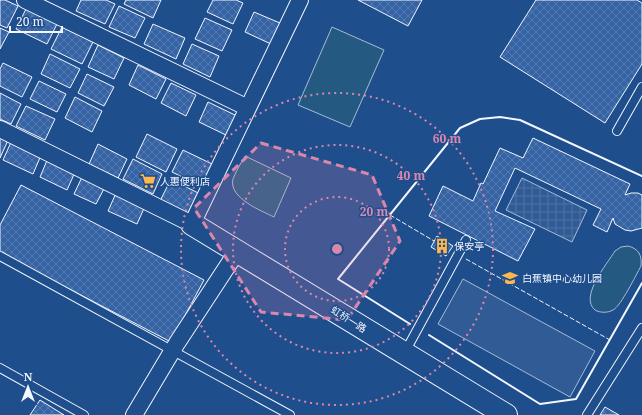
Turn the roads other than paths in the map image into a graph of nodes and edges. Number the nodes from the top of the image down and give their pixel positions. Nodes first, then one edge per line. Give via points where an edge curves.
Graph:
1 (25, 0) edge
2 (300, 0) edge
3 (642, 87) edge
4 (248, 108) junction
5 (0, 129) edge
6 (617, 131) dead end
7 (192, 224) junction
8 (466, 240) dead end
9 (238, 250) junction
10 (0, 256) edge
11 (642, 328) edge
12 (173, 351) junction
13 (404, 353) junction
14 (0, 368) edge
15 (84, 415) edge
16 (134, 415) edge
17 (290, 415) edge
18 (506, 415) edge
19 (587, 415) edge

1 - 4 street
2 - 4 street
3 - 6 lane
4 - 7 street
5 - 7 street
7 - 9 street, 虹桥一路
8 - 13 lane
9 - 12 street
9 - 13 street, 虹桥一路
10 - 12 lane
11 - 19 lane
12 - 16 street
12 - 17 lane
13 - 18 street, 虹桥一路
14 - 15 lane

